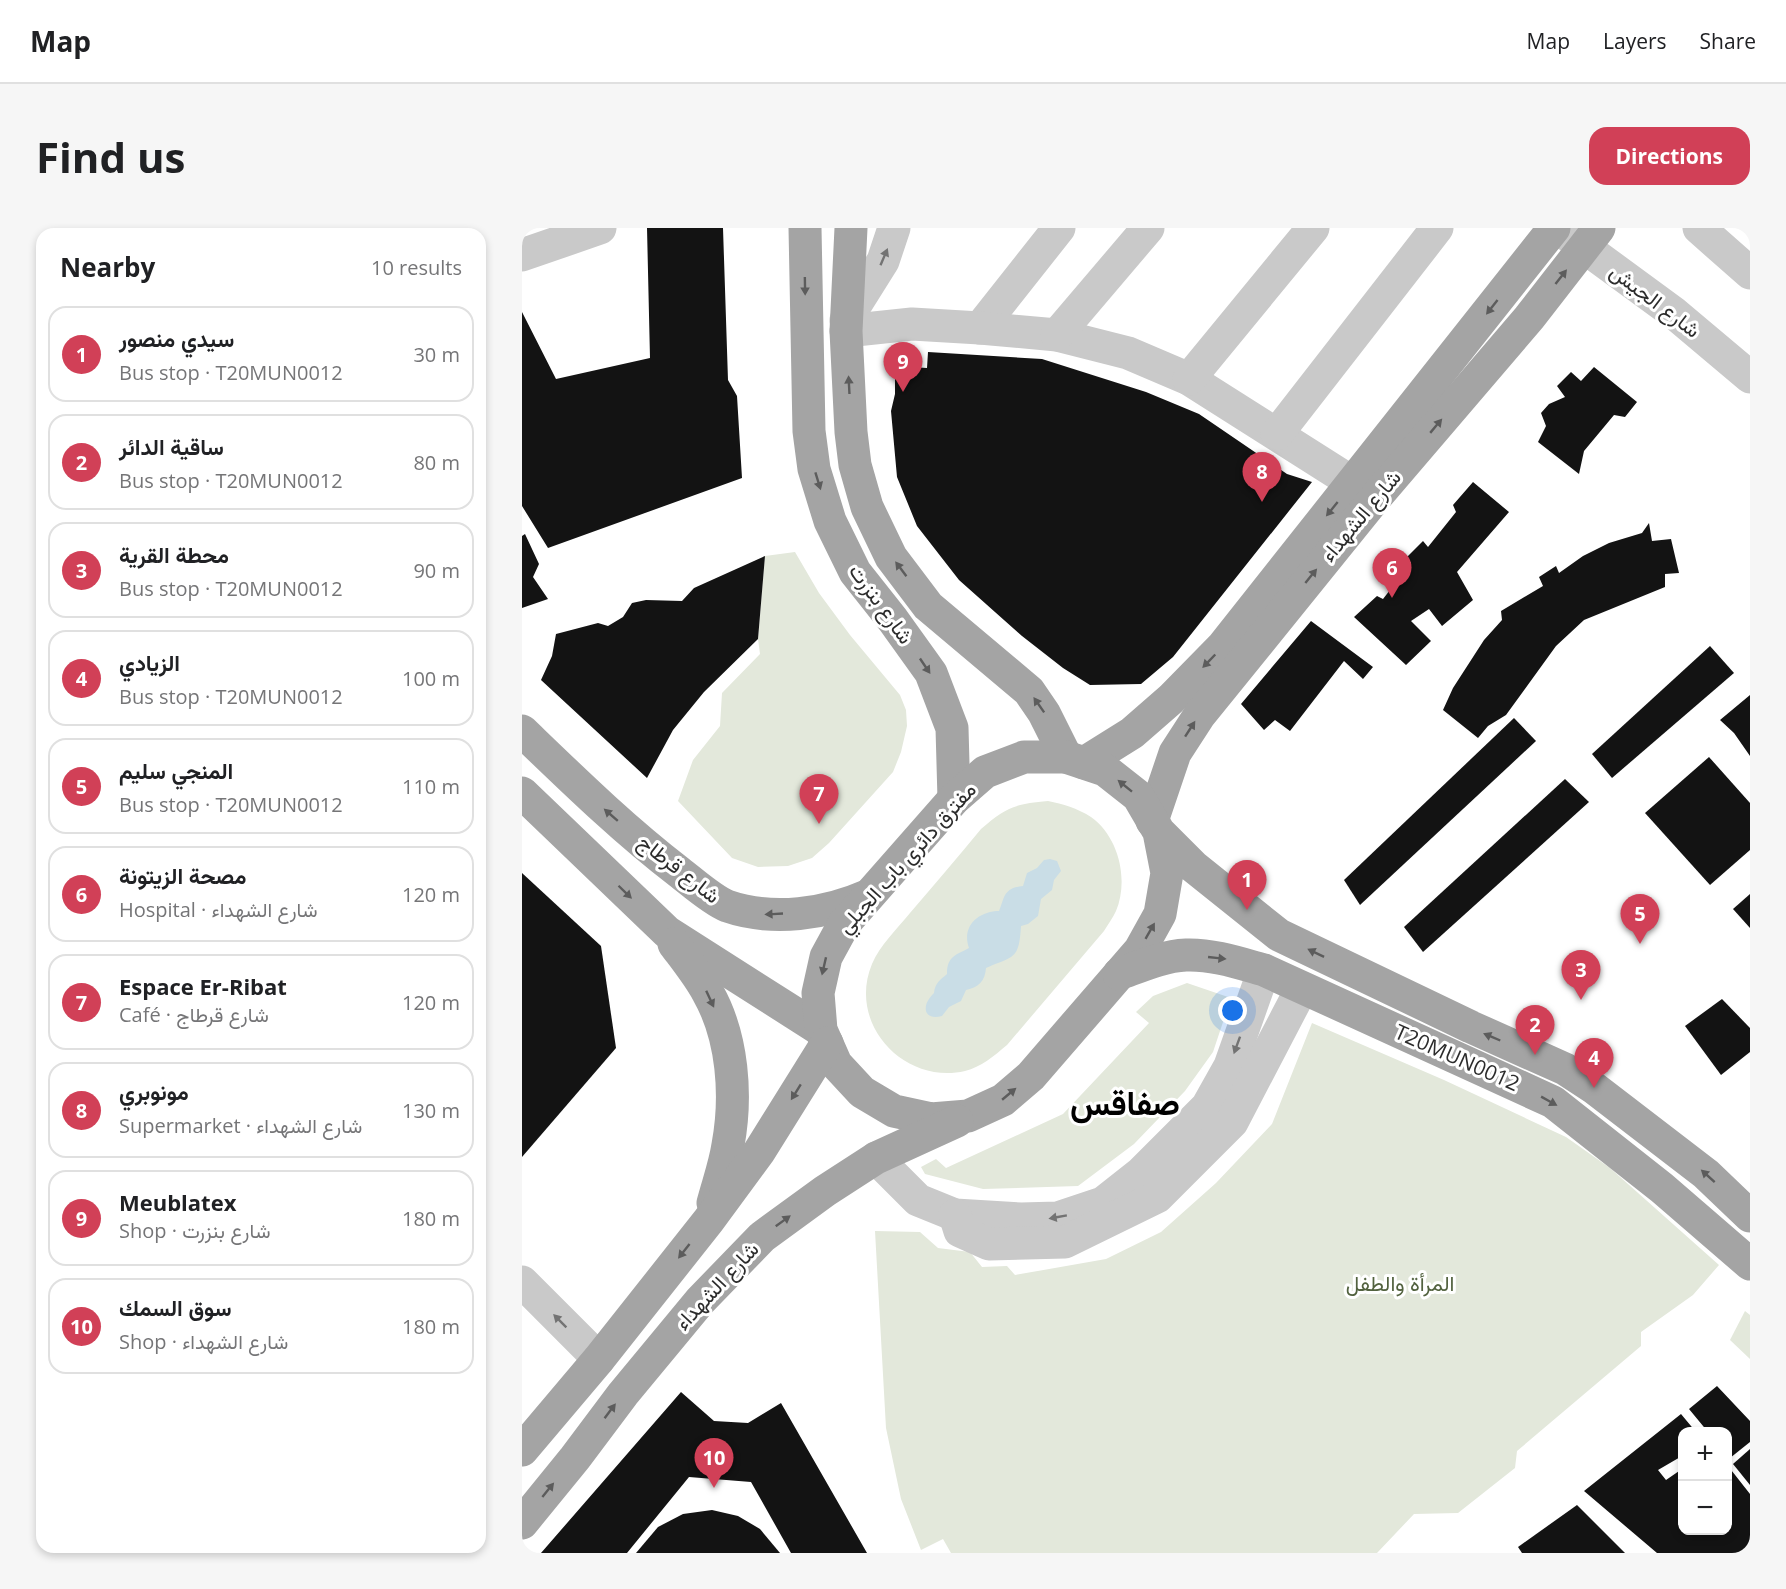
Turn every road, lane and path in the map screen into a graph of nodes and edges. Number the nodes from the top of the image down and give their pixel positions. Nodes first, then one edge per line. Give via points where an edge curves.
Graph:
1 (600, 228) edge
2 (805, 228) edge
3 (851, 228) edge
4 (894, 228) edge
5 (1059, 228) edge
6 (1148, 228) edge
7 (1312, 228) edge
8 (1437, 228) edge
9 (1556, 228) edge
10 (1699, 228) edge
11 (1592, 238) edge
12 (522, 255) edge
13 (1750, 273) edge
14 (846, 325) junction
15 (980, 328) junction
16 (1057, 335) junction
17 (1750, 377) edge
18 (1189, 379) junction
19 (1277, 434) junction
20 (1353, 483) junction
21 (522, 731) edge
22 (1075, 760) junction
23 (522, 793) edge
24 (954, 799) junction
25 (1156, 827) junction
26 (871, 894) junction
27 (667, 933) junction
28 (1264, 970) junction
29 (1119, 974) junction
30 (1302, 988) junction
31 (824, 1037) junction
32 (968, 1116) junction
33 (876, 1158) junction
34 (1747, 1213) edge
35 (955, 1215) junction
36 (709, 1220) junction
37 (1715, 1233) junction
38 (1750, 1264) edge
39 (522, 1282) edge
40 (599, 1359) junction
41 (522, 1450) edge
42 (522, 1523) edge

1 - 12 street
2 -> 24 main road, شارع بنزرت via 809,431 814,470 830,521 855,572 931,674 952,728
3 - 14 main road, شارع بنزرت
14 -> 4 street via 883,261
5 - 15 street
6 - 16 street
7 - 18 street
8 - 19 street
9 - 11 street, شارع الجيش
9 -> 20 main road, شارع الشهداء
10 - 13 street
11 - 17 street, شارع الجيش
25 -> 11 main road, شارع الشهداء via 1174,753 1199,716
14 - 15 street
22 -> 14 main road, شارع بنزرت via 1029,691 928,606 891,557 867,507 855,465
15 - 16 street
16 - 18 street via 1128,353
18 - 19 street
19 - 20 street
20 -> 22 main road, شارع الشهداء via 1223,646 1171,699 1132,733
26 -> 21 main road, شارع قرطاج via 844,906 807,913 763,915 725,905 654,852
22 - 24 main road, مفترق دائري باب الجبلي via 1024,757 985,772
25 -> 22 main road, مفترق دائري باب الجبلي via 1138,796 1105,770
23 -> 27 main road
24 - 26 main road, مفترق دائري باب الجبلي
29 -> 25 main road, مفترق دائري باب الجبلي via 1140,950 1160,914 1167,873
34 -> 25 main road, T20MUN0012 via 1706,1174 1566,1070 1279,935 1194,867
26 -> 31 main road, مفترق دائري باب الجبلي via 844,924 826,957 818,993
27 - 31 main road
27 -> 36 main road via 708,993 730,1058 732,1110 728,1146
29 -> 28 main road, T20MUN0012 via 1187,955 1230,960
28 - 30 main road, T20MUN0012
28 -> 35 street via 1230,1066 1207,1107 1132,1181 1104,1203 1058,1218
32 -> 29 main road, مفترق دائري باب الجبلي via 1003,1100 1031,1076
30 - 35 street via 1232,1122 1157,1197 1065,1242 989,1244 960,1231
30 -> 37 main road, T20MUN0012 via 1553,1102
31 - 32 main road, مفترق دائري باب الجبلي via 836,1064 862,1092 894,1111 931,1119
31 -> 36 main road, شارع الشهداء via 759,1152
32 - 33 main road, شارع الشهداء
33 - 35 street via 918,1200
42 -> 33 main road, شارع الشهداء via 693,1309 762,1236
34 - 37 main road
36 -> 40 main road, شارع الشهداء
37 - 38 main road, T20MUN0012
40 -> 39 street
40 - 41 main road, شارع الشهداء

